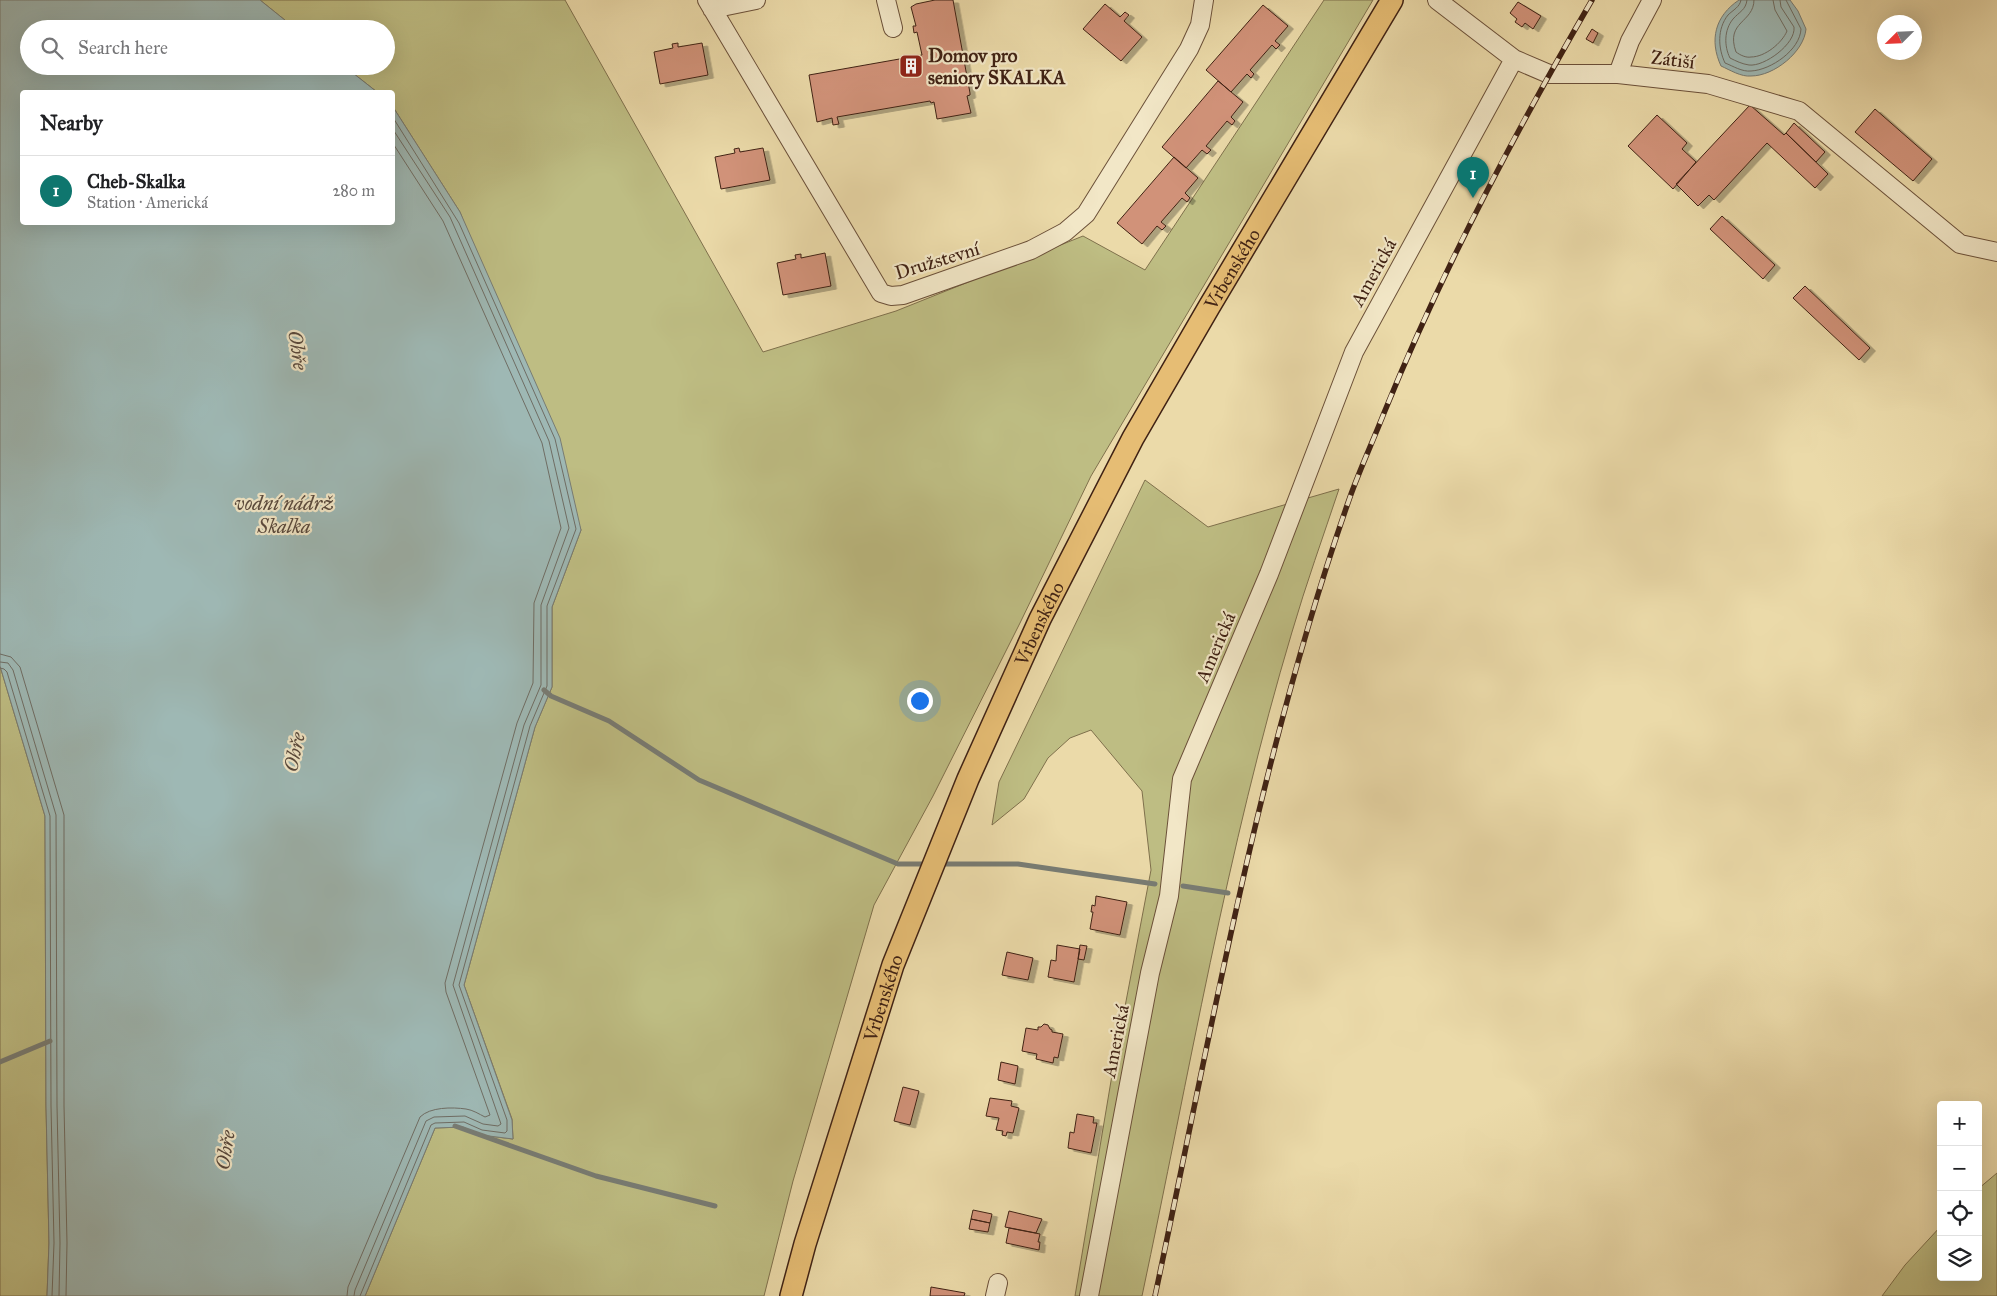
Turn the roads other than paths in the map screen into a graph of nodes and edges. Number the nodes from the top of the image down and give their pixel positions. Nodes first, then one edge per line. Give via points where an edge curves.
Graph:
1 (756, 0) edge
2 (886, 0) edge
3 (1204, 0) edge
4 (1392, 0) edge
5 (1437, 0) edge
6 (1652, 0) edge
7 (709, 5) edge
8 (893, 28) dead end
9 (1514, 59) junction
10 (1618, 74) junction
11 (1997, 252) edge
12 (791, 1296) edge
13 (1089, 1296) edge

1 - 7 street
2 - 8 street
3 - 7 street, Družstevní via 1200,25 1189,49 1086,214 1065,232 1030,250 903,295 891,296 881,293
4 - 12 main road, Vrbenského via 1133,438 1040,620 968,779 893,965
5 - 9 street
6 - 10 street, Zátiší via 1630,41
9 - 10 street via 1549,74
9 - 13 street, Americká via 1354,352 1269,574 1182,779 1169,896 1150,972
10 - 11 street, Zátiší via 1708,84 1799,111 1960,244

